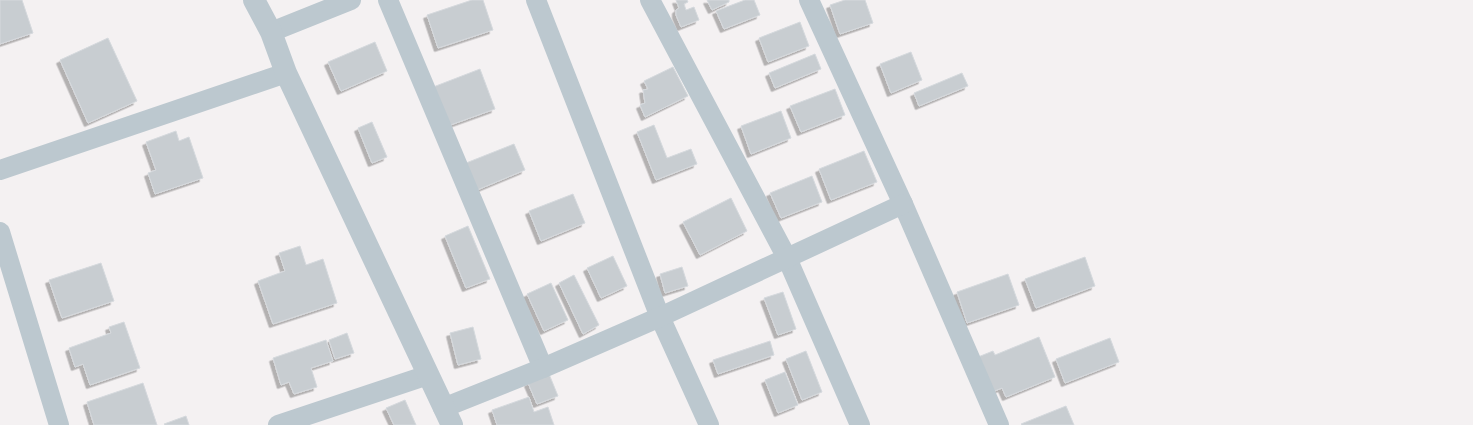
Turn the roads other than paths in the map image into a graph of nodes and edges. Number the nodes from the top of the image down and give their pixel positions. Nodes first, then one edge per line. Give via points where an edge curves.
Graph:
1 (254, 0) edge
2 (351, 0) edge
3 (388, 0) edge
4 (536, 0) edge
5 (650, 0) edge
6 (809, 0) edge
7 (270, 32) junction
8 (286, 73) junction
9 (0, 170) edge
10 (903, 204) junction
11 (0, 232) edge
12 (788, 258) junction
13 (660, 317) junction
14 (543, 368) junction
15 (428, 375) junction
16 (447, 416) edge
17 (59, 425) edge
18 (278, 425) edge
19 (710, 425) edge
20 (860, 425) edge
21 (999, 425) edge

1 - 7 street
2 - 7 street
3 - 14 street
4 - 13 street
5 - 12 street
6 - 10 street
7 - 8 street
8 - 9 street
8 - 15 street
10 - 12 street
10 - 21 street
11 - 17 street
12 - 13 street
12 - 20 street
13 - 14 street
13 - 19 street
14 - 16 street
15 - 16 street
15 - 18 street

